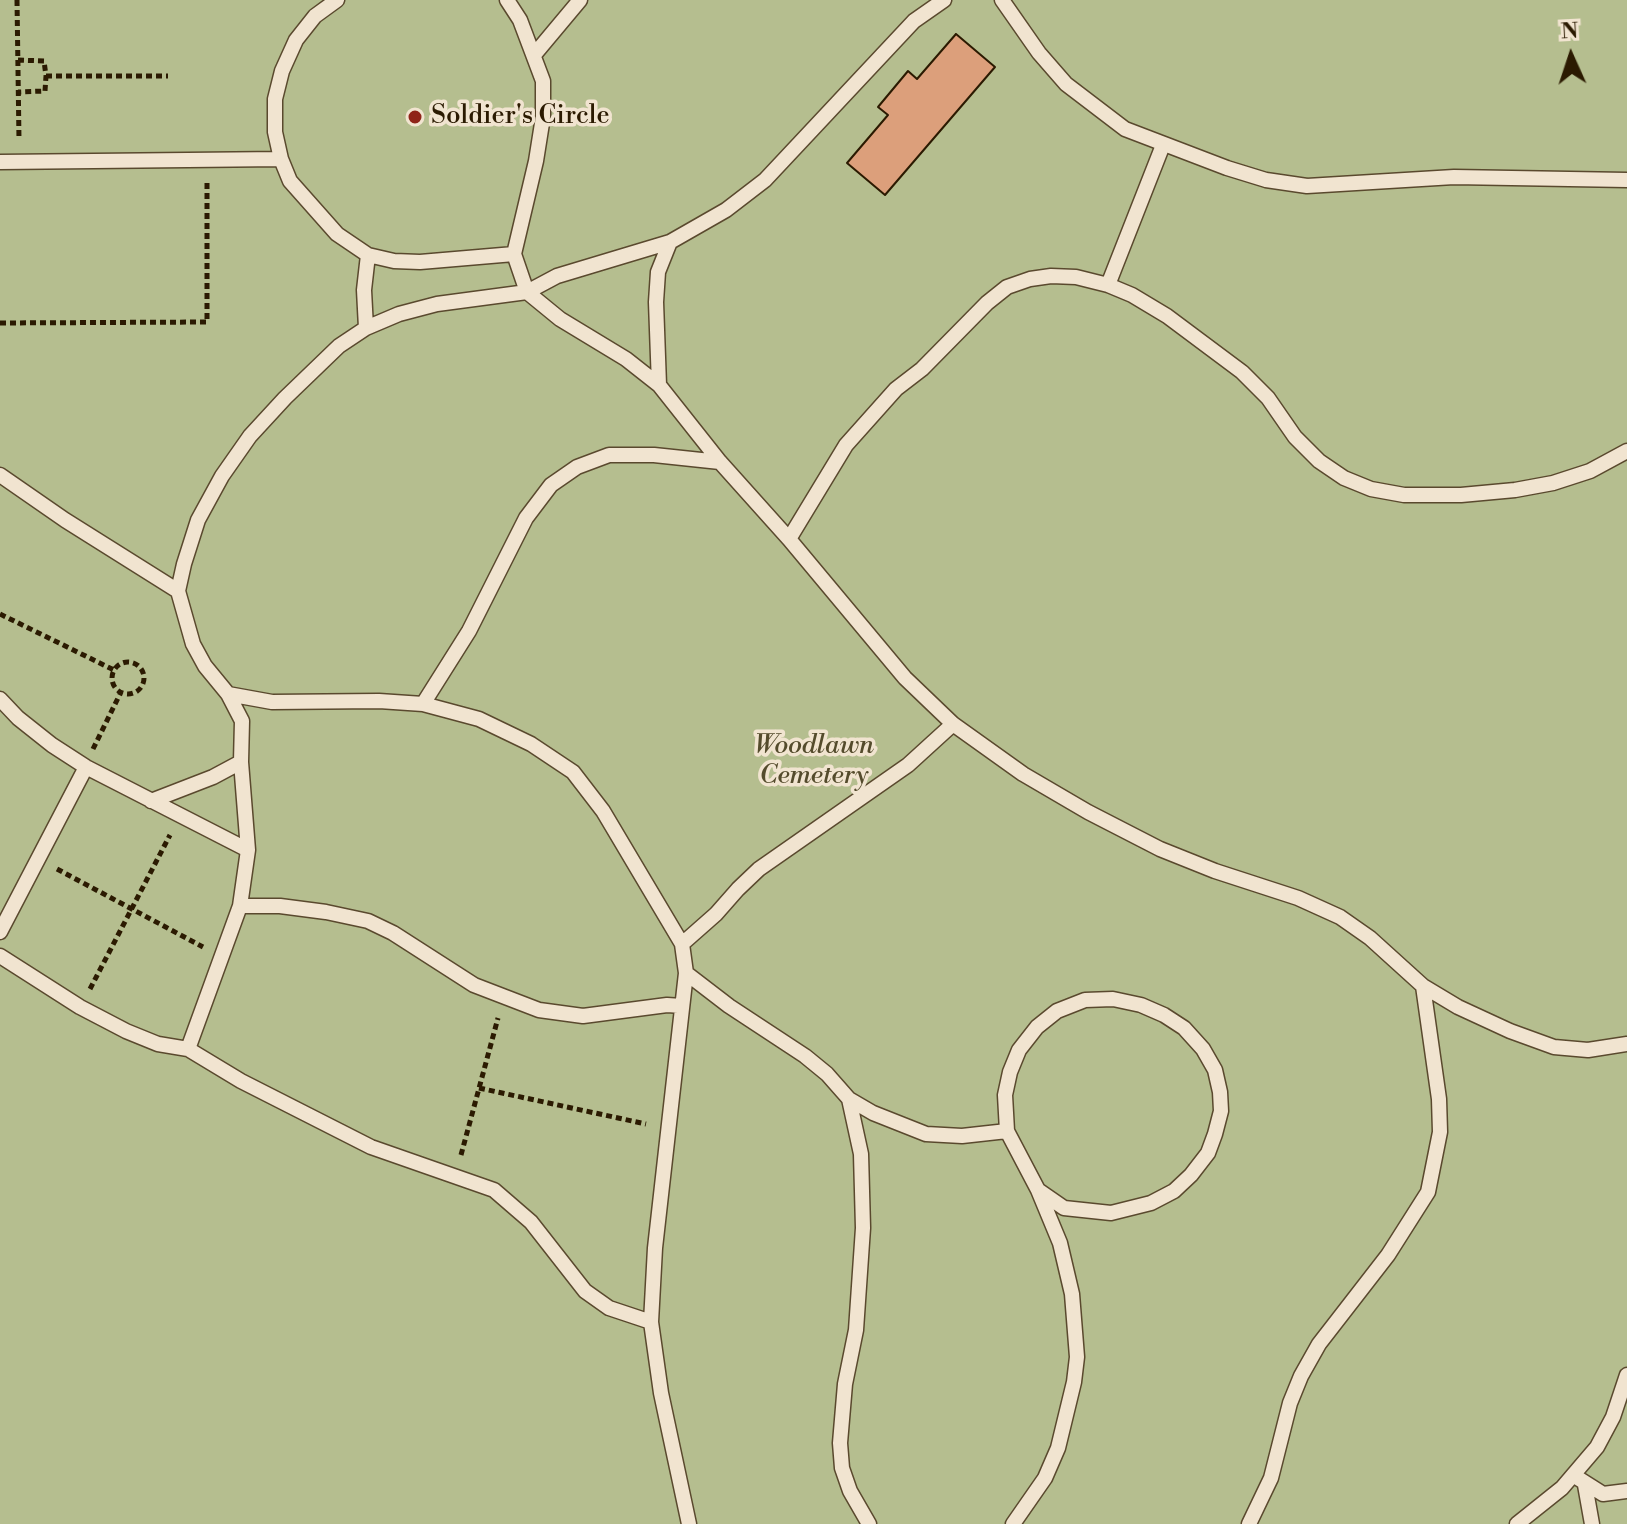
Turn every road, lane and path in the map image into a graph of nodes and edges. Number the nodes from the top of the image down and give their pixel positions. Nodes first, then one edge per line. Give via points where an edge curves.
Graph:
1 (17, 0) edge
2 (337, 0) edge
3 (507, 0) edge
4 (580, 0) edge
5 (944, 0) edge
6 (1002, 0) edge
7 (534, 55) junction
8 (18, 60) junction
9 (46, 76) junction
10 (168, 76) dead end
11 (18, 92) junction
12 (1163, 145) junction
13 (281, 159) junction
14 (207, 160) junction
15 (19, 161) junction
16 (0, 162) edge
17 (1627, 180) edge
18 (670, 242) junction
19 (514, 254) junction
20 (368, 255) junction
21 (1108, 285) junction
22 (527, 292) junction
23 (0, 323) edge
24 (366, 328) junction
25 (659, 385) junction
26 (1627, 451) edge
27 (720, 462) junction
28 (0, 475) edge
29 (789, 539) junction
30 (178, 591) junction
31 (0, 614) edge
32 (114, 670) junction
33 (121, 692) junction
34 (228, 694) junction
35 (0, 699) edge
36 (423, 704) junction
37 (953, 724) junction
38 (241, 762) junction
39 (86, 766) junction
40 (151, 801) junction
41 (179, 816) junction
42 (248, 850) junction
43 (38, 859) junction
44 (240, 906) junction
45 (131, 909) junction
46 (0, 932) edge
47 (682, 944) junction
48 (0, 956) edge
49 (221, 957) junction
50 (686, 973) junction
51 (1423, 986) junction
52 (503, 998) junction
53 (682, 1006) junction
54 (80, 1007) junction
55 (1627, 1044) edge
56 (188, 1049) junction
57 (479, 1088) junction
58 (849, 1099) junction
59 (669, 1129) junction
60 (1007, 1131) junction
61 (455, 1177) junction
62 (1038, 1190) junction
63 (651, 1322) junction
64 (1627, 1375) edge
65 (1579, 1480) junction
66 (1627, 1491) edge
67 (689, 1524) edge
68 (869, 1524) edge
69 (1013, 1524) edge
70 (1249, 1524) edge
71 (1517, 1524) edge
72 (1592, 1524) edge

1 - 8 path
2 - 13 lane via 296,40 282,71 275,99
3 - 7 lane
4 - 7 lane
5 - 18 lane via 914,21 765,180
6 - 12 lane via 1066,84 1125,129
7 - 19 lane via 543,81 543,117
8 - 9 path via 44,61
8 - 11 path
9 - 10 path
9 - 11 path via 45,91
11 - 15 path
12 - 17 lane via 1266,180 1307,186 1454,177
12 - 21 lane
13 - 14 lane
13 - 20 lane via 290,181 311,207
14 - 15 lane
14 - 23 path via 207,322
15 - 16 lane
18 - 22 lane via 557,276
18 - 25 lane via 658,272
19 - 20 lane via 420,262
19 - 22 lane
20 - 24 lane
21 - 26 lane via 1167,316 1242,372 1319,461 1371,489 1419,495 1515,490 1590,471
21 - 29 lane via 1051,276 1007,287 868,417
22 - 24 lane via 437,304
22 - 25 lane
24 - 30 lane via 339,346 250,436 198,520
25 - 27 lane
27 - 29 lane
27 - 36 lane via 609,455 577,467 551,485 526,518 469,631
28 - 30 lane
29 - 37 lane via 905,678
30 - 34 lane via 193,644
31 - 32 path
32 - 33 path via 113,685
32 - 33 path via 132,662 143,673 140,688
33 - 39 path
34 - 36 lane via 272,702
34 - 38 lane via 242,721
35 - 39 lane
36 - 47 lane via 479,719 573,772 603,811
37 - 47 lane via 908,765 759,869
37 - 51 lane via 1023,774 1148,843 1340,917
38 - 40 lane
38 - 42 lane
39 - 40 lane
39 - 43 lane
40 - 41 lane
41 - 42 lane
41 - 45 path
42 - 44 lane
43 - 45 path
43 - 46 lane
44 - 49 lane
44 - 52 lane via 280,906 368,921
45 - 49 path
45 - 54 path
47 - 50 lane
48 - 54 lane
49 - 56 lane
50 - 53 lane
50 - 58 lane via 805,1056
51 - 55 lane via 1458,1007 1554,1047 1588,1050
51 - 70 lane via 1440,1110 1428,1192 1301,1376 1271,1478
52 - 53 lane via 583,1016
52 - 57 path
53 - 59 lane
54 - 56 lane via 158,1044
56 - 61 lane via 371,1147
57 - 59 path
57 - 61 path
58 - 60 lane via 926,1134
58 - 68 lane via 861,1154 863,1228 840,1443 850,1491
59 - 63 lane
60 - 62 lane
60 - 62 lane via 1005,1095 1019,1050 1057,1011 1085,1000 1113,999 1164,1015 1184,1028 1215,1070 1221,1111 1215,1134 1208,1153 1174,1191 1111,1213 1064,1208
61 - 63 lane via 494,1190 513,1204 585,1291 609,1308
62 - 69 lane via 1068,1271 1077,1357 1058,1448 1045,1478
63 - 67 lane
64 - 65 lane via 1613,1417
65 - 66 lane via 1603,1494
65 - 71 lane
65 - 72 lane

